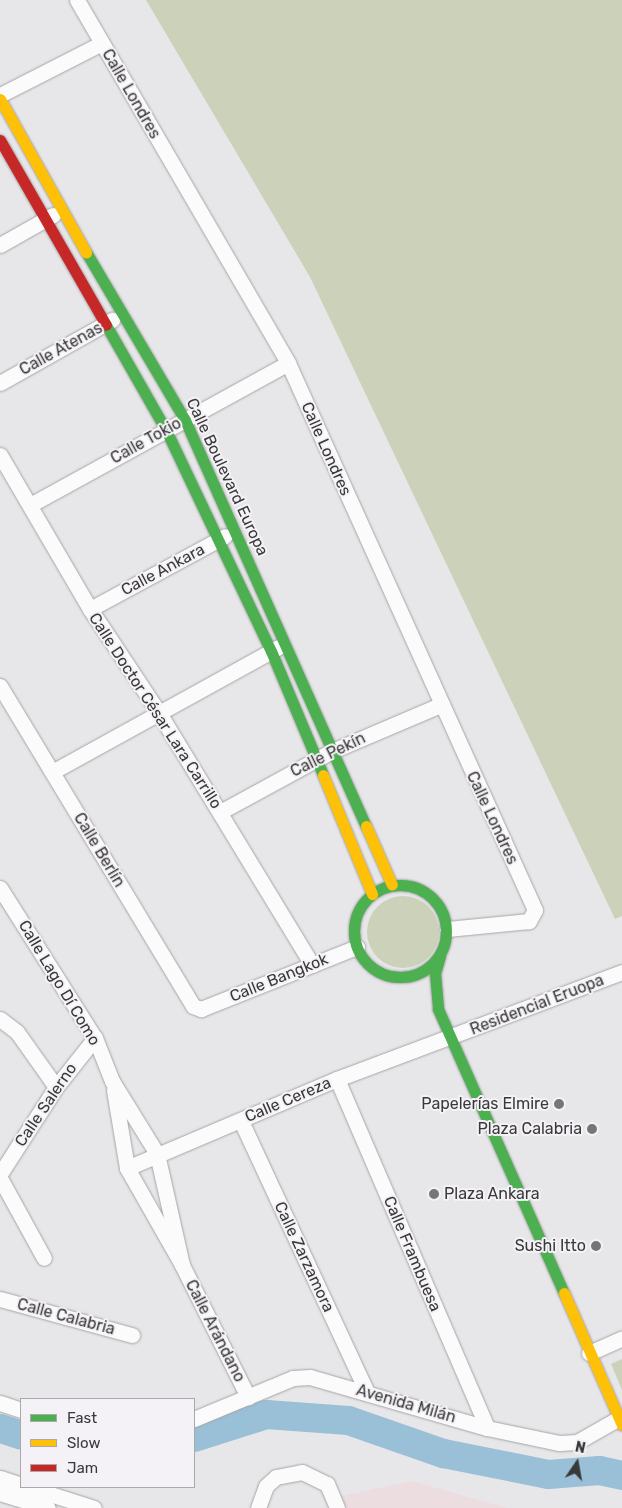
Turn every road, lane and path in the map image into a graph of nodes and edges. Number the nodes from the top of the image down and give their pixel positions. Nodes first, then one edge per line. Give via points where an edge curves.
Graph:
1 (77, 0) edge
2 (102, 43) junction
3 (0, 97) edge
4 (0, 140) edge
5 (61, 210) junction
6 (46, 219) junction
7 (0, 245) edge
8 (122, 315) junction
9 (107, 323) junction
10 (288, 363) junction
11 (0, 383) edge
12 (185, 420) junction
13 (166, 430) junction
14 (0, 455) edge
15 (30, 505) junction
16 (235, 531) junction
17 (218, 540) junction
18 (90, 609) junction
19 (284, 643) junction
20 (270, 651) junction
21 (0, 686) edge
22 (440, 704) junction
23 (159, 713) junction
24 (330, 752) junction
25 (314, 760) junction
26 (52, 772) junction
27 (220, 812) junction
28 (361, 812) junction
29 (343, 820) junction
30 (392, 885) junction
31 (0, 888) edge
32 (372, 894) junction
33 (447, 929) junction
34 (357, 947) junction
35 (440, 956) junction
36 (312, 966) junction
37 (622, 972) edge
38 (404, 977) junction
39 (414, 984) dead end
40 (426, 997) dead end
41 (201, 1009) joint
42 (438, 1009) junction
43 (0, 1019) edge
44 (94, 1038) junction
45 (451, 1038) junction
46 (337, 1080) junction
47 (112, 1081) junction
48 (56, 1087) junction
49 (240, 1121) junction
50 (157, 1154) junction
51 (127, 1168) junction
52 (0, 1174) edge
53 (0, 1178) edge
54 (44, 1258) dead end
55 (182, 1266) junction
56 (0, 1299) edge
57 (132, 1335) dead end
58 (622, 1338) edge
59 (589, 1354) junction
60 (366, 1392) junction
61 (248, 1397) junction
62 (0, 1403) edge
63 (20, 1410) edge
64 (195, 1419) edge
65 (620, 1422) edge
66 (487, 1428) junction
67 (0, 1478) edge
68 (20, 1485) edge
69 (31, 1488) edge
70 (0, 1493) edge
71 (48, 1508) edge
72 (94, 1508) edge
73 (258, 1508) edge
74 (337, 1508) edge

1 - 2 street, Calle Londres
2 - 3 street
2 - 10 street, Calle Londres
3 - 5 main road, Calle Boulevard Europa
4 - 6 main road
5 - 6 street
5 - 8 main road, Calle Boulevard Europa
6 - 7 street
6 - 9 main road
8 - 9 street, Calle Atenas
8 - 12 main road, Calle Boulevard Europa
9 - 11 street, Calle Atenas
9 - 13 main road
10 - 12 street, Calle Tokio
10 - 22 street, Calle Londres
12 - 13 street, Calle Tokio
12 - 16 main road, Calle Boulevard Europa
13 - 15 street, Calle Tokio
13 - 17 main road
14 - 15 street, Calle Doctor César Lara Carrillo
15 - 18 street, Calle Doctor César Lara Carrillo
16 - 17 street, Calle Ankara
16 - 19 main road, Calle Boulevard Europa
17 - 18 street, Calle Ankara
17 - 20 main road
18 - 23 street, Calle Doctor César Lara Carrillo
19 - 20 street
19 - 24 main road, Calle Boulevard Europa
20 - 23 street
20 - 25 main road
21 - 26 street, Calle Berlín
22 - 24 street, Calle Pekín
22 - 33 street, Calle Londres via 535,910 529,921
23 - 26 street
23 - 27 street, Calle Doctor César Lara Carrillo
24 - 25 street, Calle Pekín
24 - 28 main road, Calle Boulevard Europa
25 - 27 street, Calle Pekín
25 - 29 main road
26 - 41 street, Calle Berlín via 193,1006
27 - 36 street, Calle Doctor César Lara Carrillo
28 - 29 main road
28 - 30 main road, Calle Boulevard Europa
29 - 32 main road
30 - 32 main road
30 - 33 main road via 408,885 435,900
31 - 44 street, Calle Lago Dí Como
32 - 34 main road via 356,918
33 - 35 main road
34 - 36 street, Calle Bangkok
34 - 38 main road via 376,970 389,976
35 - 38 main road via 431,966
35 - 42 main road via 435,973
36 - 41 street, Calle Bangkok
37 - 45 street, Residencial Eruopa
38 - 39 main road
40 - 42 main road
42 - 45 main road
43 - 48 street via 17,1032
44 - 47 street, Calle Lago Dí Como
44 - 48 street, Calle Salerno
45 - 46 street, Calle Cereza
45 - 59 main road
46 - 49 street, Calle Cereza
46 - 66 street, Calle Frambuesa
47 - 50 street, Calle Lago Dí Como
47 - 51 street, Calle Lago Dí Como
48 - 52 street, Calle Salerno
49 - 50 street, Calle Cereza
49 - 60 street, Calle Zarzamora
50 - 51 street, Calle Cereza
50 - 55 street, Calle Arándano
51 - 55 street, Calle Arándano
53 - 54 street
55 - 61 street, Calle Arándano
56 - 57 street, Calle Calabria
58 - 59 street
59 - 65 main road
60 - 61 street, Avenida Milán via 310,1378 294,1378
60 - 66 street, Avenida Milán
61 - 64 street, Avenida Milán
62 - 63 street
65 - 66 street, Avenida Milán via 578,1442 559,1444
67 - 68 street
69 - 72 street
70 - 71 street
73 - 74 street via 266,1486 276,1477 302,1472 327,1484

